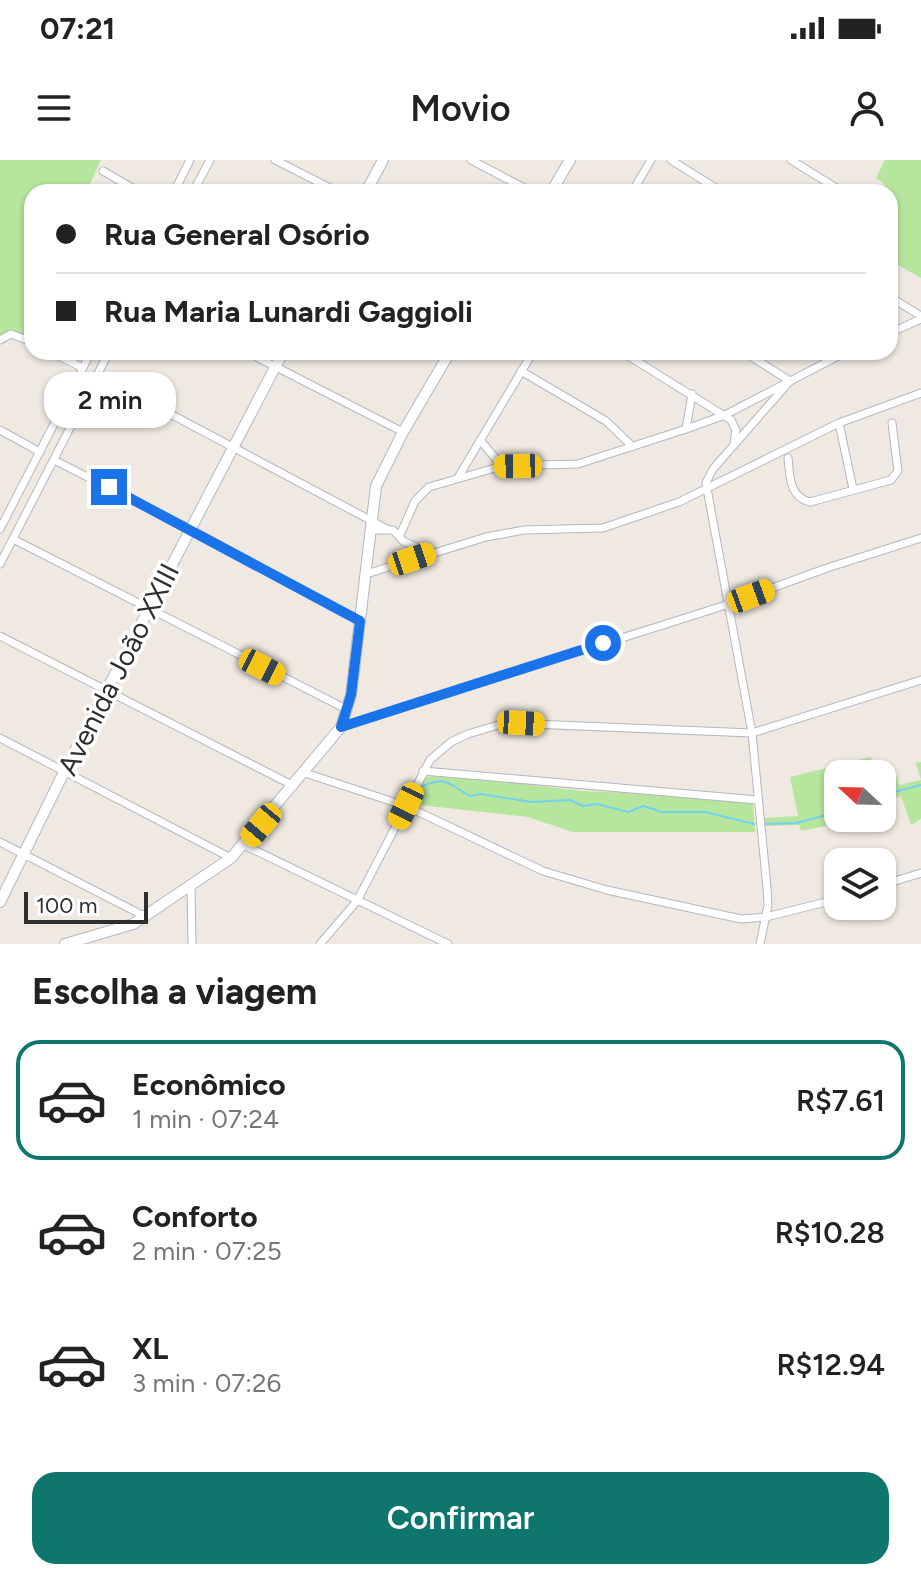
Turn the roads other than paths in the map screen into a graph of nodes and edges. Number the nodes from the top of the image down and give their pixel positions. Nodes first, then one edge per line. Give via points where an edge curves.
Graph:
1 (190, 160) edge
2 (210, 160) edge
3 (275, 160) edge
4 (383, 160) edge
5 (471, 160) edge
6 (570, 160) edge
7 (651, 160) edge
8 (671, 160) edge
9 (791, 160) edge
10 (103, 171) dead end
11 (125, 184) edge
12 (178, 184) edge
13 (197, 184) edge
14 (322, 184) edge
15 (370, 184) edge
16 (517, 184) edge
17 (556, 184) edge
18 (637, 184) edge
19 (709, 184) edge
20 (830, 184) edge
21 (898, 302) edge
22 (921, 318) edge
23 (898, 329) edge
24 (3, 337) edge
25 (24, 341) edge
26 (67, 360) edge
27 (87, 360) edge
28 (105, 360) edge
29 (262, 360) edge
30 (279, 360) edge
31 (443, 360) edge
32 (528, 360) edge
33 (635, 360) edge
34 (757, 360) edge
35 (831, 360) edge
36 (275, 367) junction
37 (83, 368) junction
38 (521, 371) junction
39 (97, 375) junction
40 (790, 381) junction
41 (921, 393) edge
42 (692, 394) junction
43 (725, 415) junction
44 (839, 423) junction
45 (892, 423) dead end
46 (686, 429) junction
47 (747, 429) junction
48 (0, 430) edge
49 (736, 430) junction
50 (403, 432) junction
51 (480, 440) junction
52 (632, 446) junction
53 (734, 446) junction
54 (233, 448) junction
55 (40, 452) junction
56 (788, 458) dead end
57 (54, 460) junction
58 (502, 466) junction
59 (459, 476) junction
60 (706, 487) junction
61 (853, 489) junction
62 (371, 524) junction
63 (0, 529) edge
64 (190, 529) junction
65 (402, 538) junction
66 (921, 538) edge
67 (13, 539) junction
68 (429, 553) junction
69 (0, 564) edge
70 (395, 564) junction
71 (366, 574) junction
72 (726, 605) junction
73 (149, 610) junction
74 (360, 621) junction
75 (0, 636) edge
76 (921, 680) edge
77 (106, 692) junction
78 (348, 710) junction
79 (341, 727) junction
80 (752, 733) junction
81 (0, 738) edge
82 (65, 770) junction
83 (423, 771) junction
84 (305, 773) junction
85 (294, 786) junction
86 (758, 800) junction
87 (406, 806) junction
88 (0, 842) edge
89 (244, 845) junction
90 (24, 854) junction
91 (231, 858) junction
92 (921, 873) edge
93 (896, 881) edge
94 (191, 887) junction
95 (357, 901) junction
96 (0, 902) edge
97 (824, 902) edge
98 (146, 917) junction
99 (766, 917) junction
100 (65, 944) edge
101 (192, 944) edge
102 (320, 944) edge
103 (448, 944) edge
104 (760, 944) edge

1 - 12 street
2 - 13 street
3 - 14 street
4 - 15 street
5 - 16 street
6 - 17 street
7 - 18 street
8 - 19 street
9 - 20 street
10 - 11 street
21 - 22 street
22 - 23 street
24 - 25 street
26 - 37 street
27 - 37 street
28 - 39 street
29 - 36 street
30 - 36 street, Avenida João XXIII
31 - 50 street
32 - 38 street
33 - 42 street
34 - 40 street
35 - 40 street
36 - 50 street
36 - 54 street, Avenida João XXIII
37 - 55 street
38 - 51 street
38 - 52 street via 606,421
39 - 54 street
39 - 57 street
40 - 43 street
40 - 47 street
41 - 44 street
42 - 43 street
42 - 46 street
43 - 46 street
43 - 49 street
44 - 60 street
44 - 61 street
45 - 61 street via 896,476
46 - 52 street
47 - 49 street
47 - 53 street
48 - 55 street
49 - 53 street
50 - 62 street via 376,486
51 - 58 street
51 - 59 street
52 - 58 street via 578,464
53 - 60 street via 713,469
54 - 62 street
54 - 64 street, Avenida João XXIII
55 - 63 street
56 - 61 street via 793,489 802,500
57 - 64 street
57 - 67 street
58 - 59 street
59 - 65 street via 422,493
60 - 68 street via 603,528 524,530
60 - 72 street
62 - 65 street
62 - 71 street
64 - 73 street, Avenida João XXIII
64 - 74 street
65 - 68 street
65 - 70 street
66 - 72 street
67 - 69 street
67 - 73 street
68 - 70 street
70 - 71 street
71 - 74 street
72 - 79 street
72 - 80 street
73 - 77 street, Avenida João XXIII
73 - 78 street
74 - 78 street
75 - 77 street
76 - 80 street
77 - 82 street, Avenida João XXIII
77 - 85 street
78 - 79 street
79 - 84 street
80 - 83 street via 505,723 451,742
80 - 86 street
81 - 82 street
82 - 90 street, Avenida João XXIII
82 - 91 street
83 - 86 street
83 - 87 street
84 - 85 street
84 - 87 street
85 - 89 street
86 - 99 street
87 - 95 street
87 - 99 street via 562,878 728,917
88 - 90 street
89 - 91 street
89 - 95 street
90 - 96 street, Avenida João XXIII
90 - 98 street
91 - 94 street
92 - 93 street
94 - 98 street
94 - 101 street
95 - 102 street
95 - 103 street
97 - 99 street
98 - 100 street
99 - 104 street

